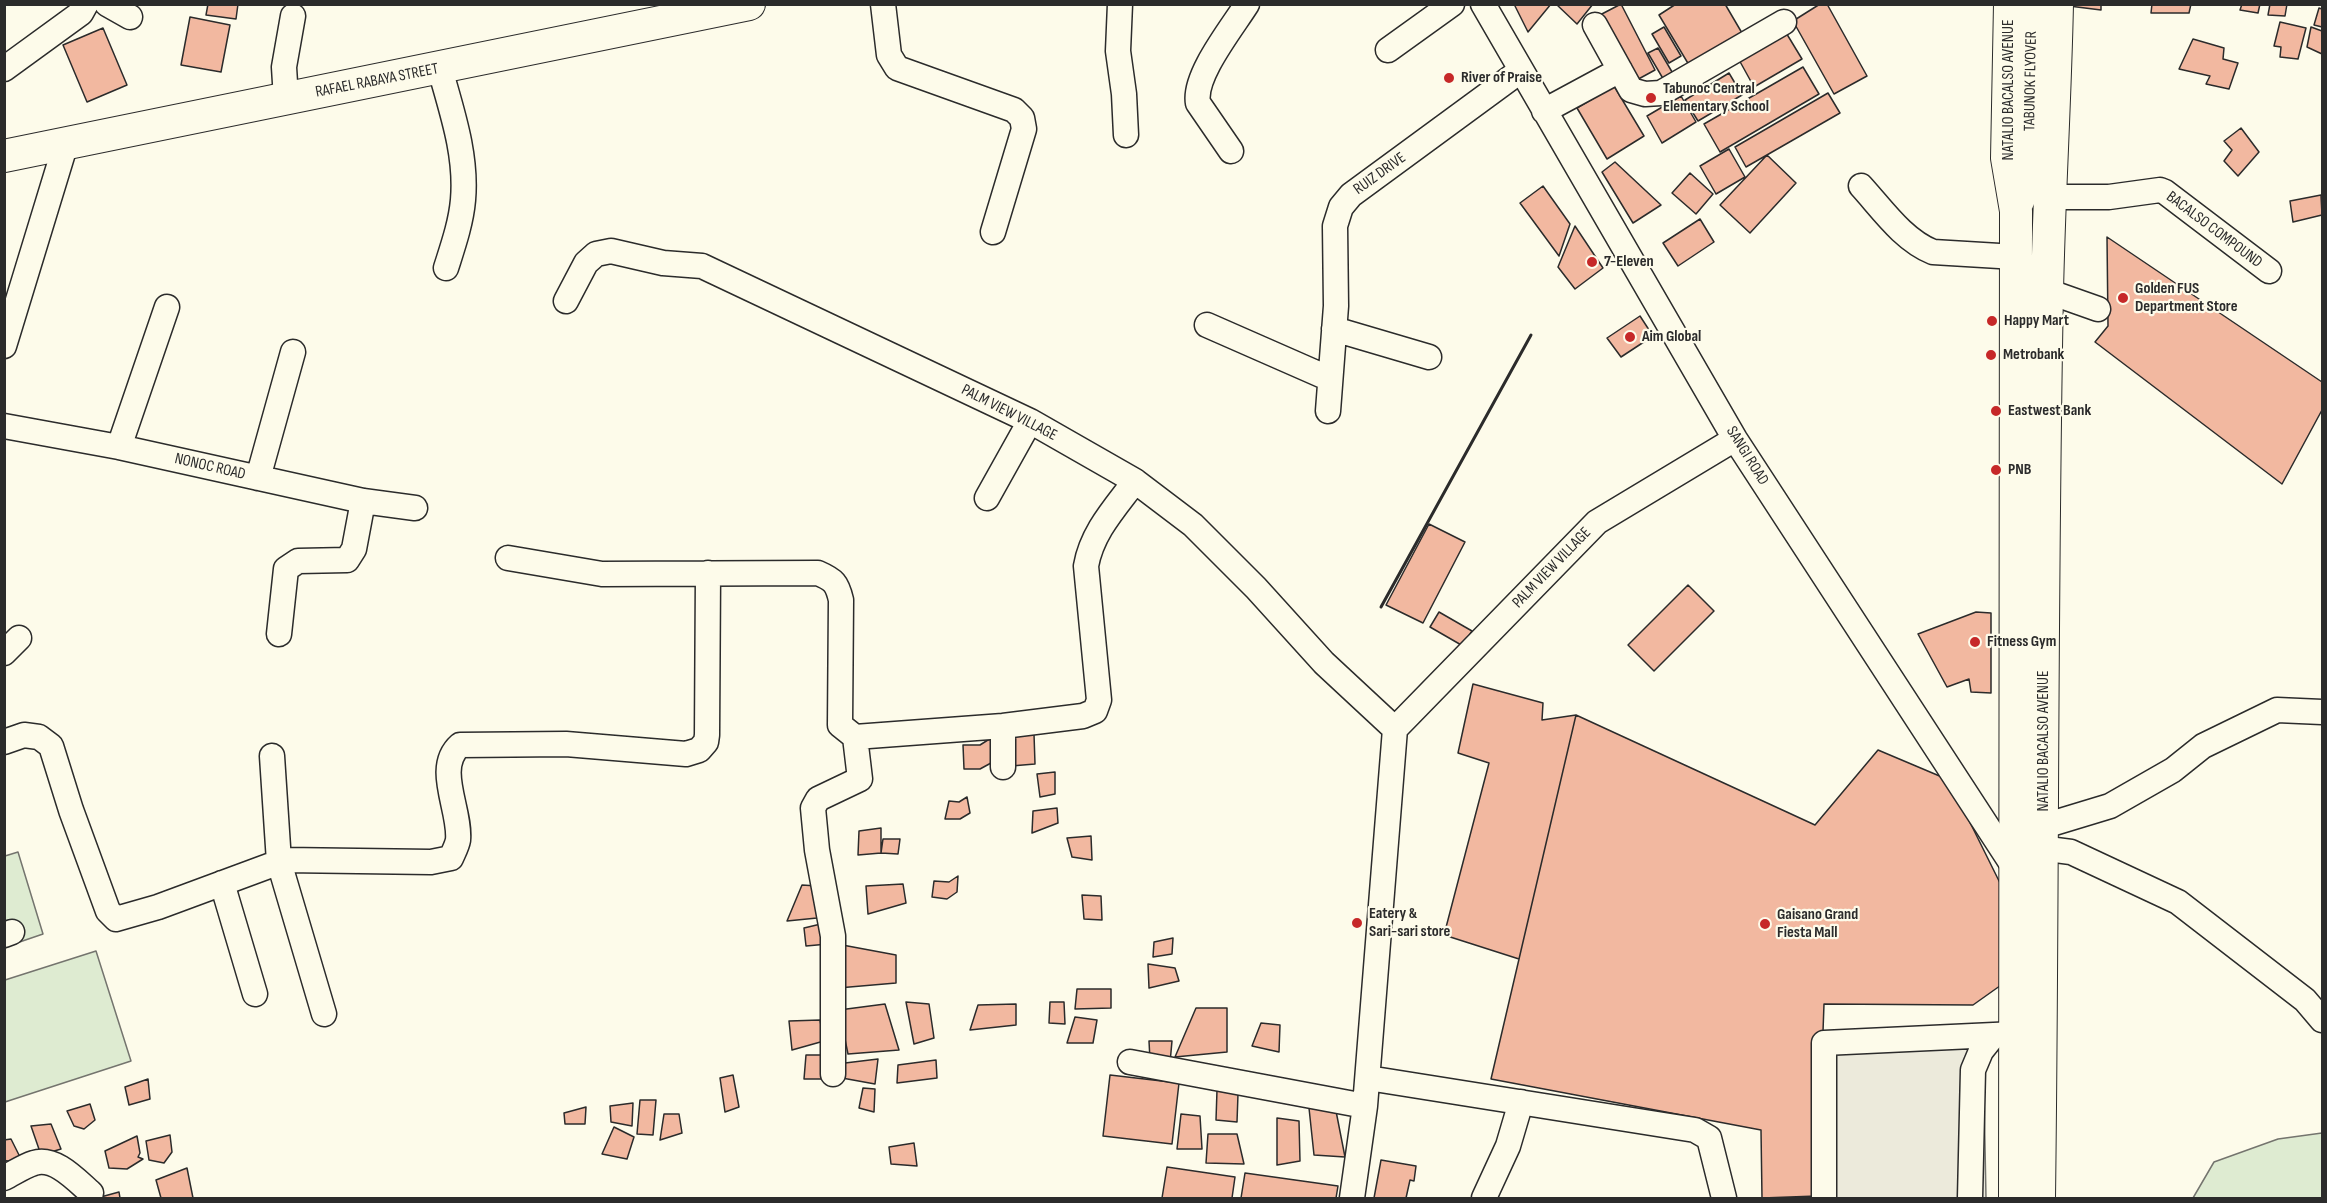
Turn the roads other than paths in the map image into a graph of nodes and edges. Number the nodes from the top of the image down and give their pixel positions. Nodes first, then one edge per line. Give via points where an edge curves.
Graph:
1 (86, 4) edge
2 (107, 4) edge
3 (748, 4) edge
4 (883, 4) edge
5 (1120, 4) edge
6 (1247, 4) edge
7 (1452, 4) edge
8 (1483, 4) edge
9 (2010, 4) edge
10 (2032, 4) edge
11 (2057, 4) edge
12 (658, 13) edge
13 (293, 16) dead end
14 (130, 17) dead end
15 (1784, 22) dead end
16 (1594, 25) dead end
17 (1388, 50) dead end
18 (4, 69) edge
19 (440, 69) junction
20 (1620, 70) junction
21 (1520, 71) junction
22 (286, 99) junction
23 (1544, 111) junction
24 (1126, 135) dead end
25 (66, 143) junction
26 (1231, 151) dead end
27 (4, 156) edge
28 (2030, 158) junction
29 (1861, 186) dead end
30 (2050, 204) junction
31 (2016, 211) junction
32 (993, 232) dead end
33 (2016, 257) junction
34 (446, 268) dead end
35 (2269, 271) dead end
36 (2047, 291) junction
37 (566, 301) dead end
38 (167, 307) dead end
39 (2098, 309) dead end
40 (1207, 326) dead end
41 (1334, 329) junction
42 (4, 346) edge
43 (293, 352) dead end
44 (1429, 357) dead end
45 (1330, 380) junction
46 (1329, 411) dead end
47 (1030, 421) junction
48 (4, 426) edge
49 (1735, 439) junction
50 (119, 447) junction
51 (258, 478) junction
52 (1136, 481) junction
53 (987, 498) dead end
54 (363, 501) junction
55 (415, 508) dead end
56 (508, 558) dead end
57 (708, 573) junction
58 (279, 634) dead end
59 (2322, 712) edge
60 (1002, 726) junction
61 (1395, 729) junction
62 (855, 737) junction
63 (4, 742) edge
64 (272, 756) dead end
65 (1003, 767) dead end
66 (2030, 849) junction
67 (279, 862) junction
68 (222, 883) junction
69 (255, 994) dead end
70 (324, 1014) dead end
71 (2322, 1020) edge
72 (2004, 1035) junction
73 (1130, 1062) dead end
74 (833, 1074) dead end
75 (1368, 1078) junction
76 (1521, 1102) junction
77 (1365, 1106) junction
78 (4, 1178) edge
79 (91, 1192) dead end
80 (1352, 1198) edge
81 (1484, 1198) edge
82 (1724, 1198) edge
83 (1824, 1198) edge
84 (1970, 1198) edge
85 (2015, 1198) edge
86 (2039, 1198) edge

1 - 18 street via 81,13
2 - 14 street
3 - 12 main road, RAFAEL RABAYA STREET
4 - 32 street via 889,55 897,68 1014,110 1022,118 1024,129
5 - 24 street via 1118,51
6 - 26 street via 1196,93 1198,103
7 - 17 street
8 - 21 street, SANGI ROAD
9 - 31 main road, NATALIO BACALSO AVENUE via 2007,158
10 - 28 main road, TABUNOK FLYOVER
11 - 30 main road, NATALIO BACALSO AVENUE
12 - 19 main road, RAFAEL RABAYA STREET
13 - 22 street via 284,67
15 - 20 street via 1661,93 1631,90
16 - 20 street
19 - 22 main road, RAFAEL RABAYA STREET
19 - 34 street via 460,145 464,177 459,226
20 - 23 street
21 - 23 street, SANGI ROAD
21 - 41 street, RUIZ DRIVE via 1351,195 1341,207 1335,226
22 - 25 main road, RAFAEL RABAYA STREET
23 - 49 street, SANGI ROAD
25 - 27 main road, RAFAEL RABAYA STREET
25 - 42 street
28 - 30 main road, NATALIO BACALSO AVENUE
28 - 31 main road, NATALIO BACALSO AVENUE
29 - 33 street via 1921,248
30 - 35 street, BACALSO COMPOUND via 2160,190
30 - 36 main road, NATALIO BACALSO AVENUE
31 - 33 main road, NATALIO BACALSO AVENUE
33 - 66 main road, NATALIO BACALSO AVENUE
36 - 39 street
36 - 66 main road, NATALIO BACALSO AVENUE
37 - 47 street, PALM VIEW VILLAGE via 586,263 596,254 611,251 663,263 702,266
38 - 50 street
40 - 45 street
41 - 44 street
41 - 45 street, RUIZ DRIVE
43 - 51 street
45 - 46 street, RUIZ DRIVE
47 - 52 street, PALM VIEW VILLAGE
47 - 53 street
48 - 50 street, NONOC ROAD
49 - 61 street, PALM VIEW VILLAGE via 1597,522
49 - 66 street, SANGI ROAD
50 - 51 street, NONOC ROAD
51 - 54 street, NONOC ROAD
52 - 60 street via 1095,536 1086,566 1099,700 1095,711 1083,716
52 - 61 street, PALM VIEW VILLAGE via 1193,525 1324,663
54 - 55 street, NONOC ROAD
54 - 58 street via 354,549 347,560 297,561 286,569
56 - 57 street via 602,574
57 - 62 street via 818,573 838,585 840,725
57 - 67 street via 709,707 706,742 699,750 686,754 566,744 460,745 452,752 448,769 458,840 451,858 431,862
59 - 66 street via 2277,710 2203,746 2173,770
60 - 62 street
60 - 65 street
61 - 75 street
62 - 74 street via 860,779 818,799 813,808 833,936
63 - 68 street via 24,735 39,737 51,746 70,810 108,911 116,919
64 - 67 street
66 - 71 street via 2071,852 2178,902 2305,1000
66 - 72 main road, NATALIO BACALSO AVENUE
66 - 86 main road, NATALIO BACALSO AVENUE
67 - 68 street
67 - 70 street
68 - 69 street
72 - 83 street via 1824,1043
72 - 84 street via 1981,1051 1973,1070
72 - 85 main road, NATALIO BACALSO AVENUE
73 - 77 street
75 - 76 street
75 - 77 street
76 - 81 street via 1508,1146
76 - 82 street via 1695,1130 1709,1138
77 - 80 street
78 - 79 street via 36,1162 48,1163 65,1170

